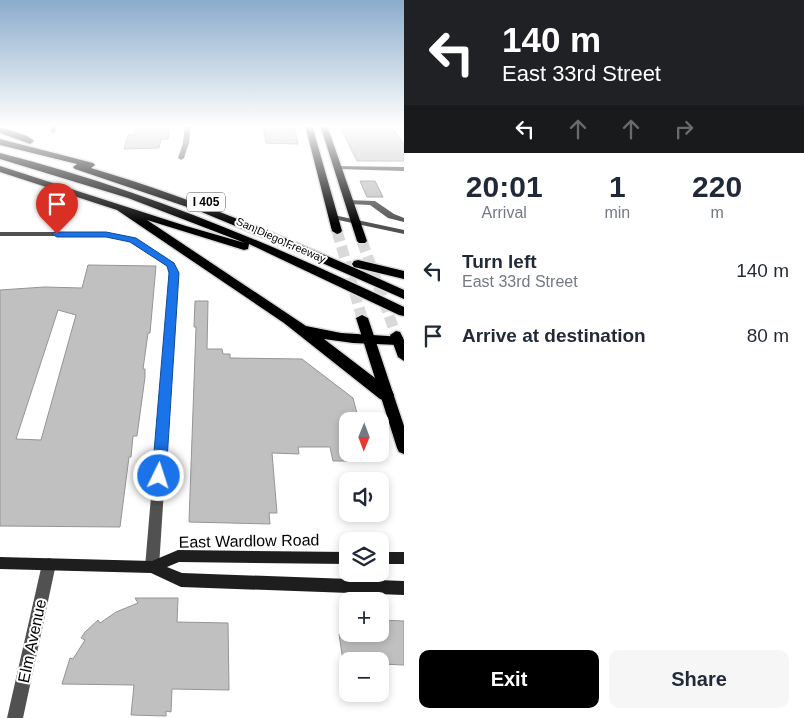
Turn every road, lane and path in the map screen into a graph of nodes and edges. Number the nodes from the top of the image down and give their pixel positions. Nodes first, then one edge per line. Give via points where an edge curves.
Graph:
1 (10, 159) edge
2 (46, 159) edge
3 (66, 159) edge
4 (317, 159) edge
5 (335, 159) edge
6 (338, 166) junction
7 (0, 169) edge
8 (404, 169) edge
9 (350, 202) junction
10 (118, 206) junction
11 (332, 216) junction
12 (404, 220) edge
13 (355, 221) junction
14 (337, 231) tunnel mouth
15 (404, 232) edge
16 (0, 234) edge
17 (362, 241) tunnel mouth
18 (294, 260) junction
19 (358, 264) junction
20 (404, 275) edge
21 (404, 285) edge
22 (404, 295) edge
23 (404, 301) edge
24 (404, 312) edge
25 (362, 318) tunnel mouth
26 (290, 323) junction
27 (397, 338) joint
28 (369, 340) junction
29 (404, 357) edge
30 (386, 395) junction
31 (404, 448) edge
32 (339, 558) edge
33 (389, 558) edge
34 (404, 558) edge
35 (0, 563) edge
36 (49, 564) junction
37 (152, 567) junction
38 (404, 588) edge
39 (15, 718) edge

1 - 18 highway, San Diego Freeway / I 405 via 131,195
2 - 22 highway via 184,201 297,246
3 - 19 highway, San Diego Freeway / I 405 via 187,196
4 - 11 main road
5 - 6 main road
6 - 8 street
6 - 9 main road
7 - 10 highway
9 - 12 street via 372,203 391,216
9 - 13 main road
10 - 18 highway via 191,232
10 - 26 highway
11 - 13 street
11 - 14 main road
13 - 15 street
13 - 17 main road
16 - 37 street via 106,234 133,240 171,265 174,273
18 - 23 highway via 332,266
18 - 24 highway, San Diego Freeway / I 405
19 - 20 highway
19 - 21 highway, San Diego Freeway / I 405
25 - 28 main road
26 - 28 highway via 327,336
26 - 30 highway via 359,371
27 - 28 highway
27 - 29 main road
28 - 30 main road
30 - 31 main road
32 - 37 main road, East Wardlow Road via 178,556
33 - 34 main road
35 - 36 main road, East Wardlow Road
36 - 37 main road, East Wardlow Road
36 - 39 street, Elm Avenue
37 - 38 main road, East Wardlow Road via 181,580

